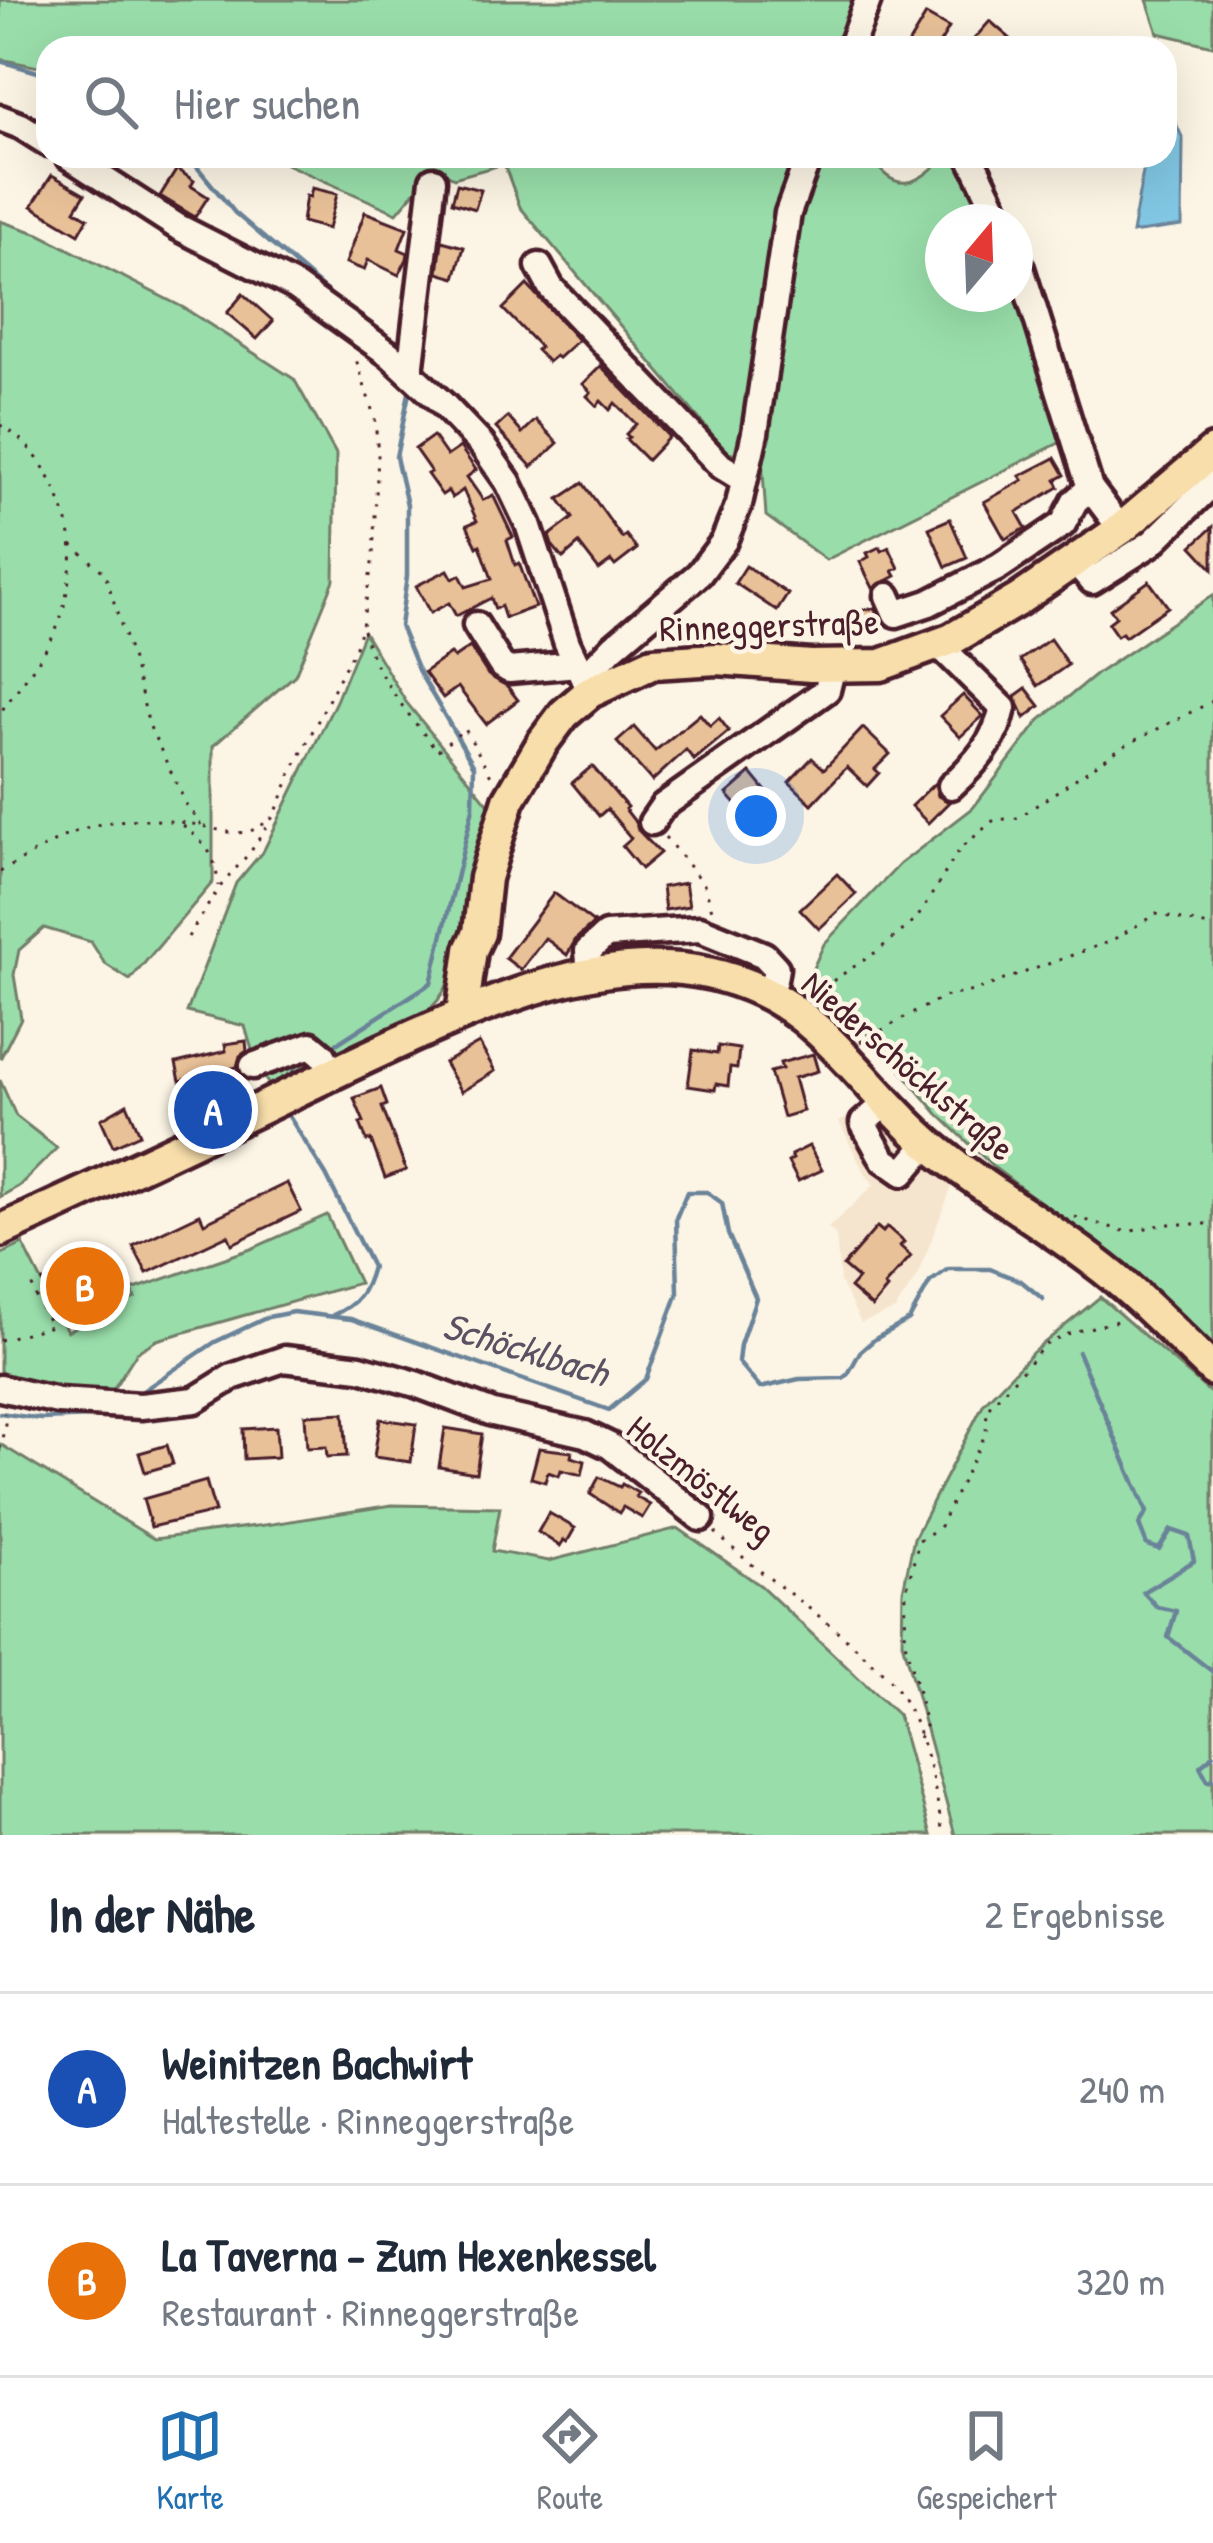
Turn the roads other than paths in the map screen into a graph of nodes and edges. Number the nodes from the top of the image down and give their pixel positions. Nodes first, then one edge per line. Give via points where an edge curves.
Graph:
1 (868, 0) edge
2 (854, 36) edge
3 (0, 118) edge
4 (36, 135) edge
5 (87, 168) edge
6 (805, 168) edge
7 (976, 168) edge
8 (433, 180) dead end
9 (993, 204) edge
10 (539, 266) dead end
11 (1033, 300) edge
12 (410, 373) junction
13 (1213, 451) edge
14 (744, 480) junction
15 (1213, 483) edge
16 (1090, 488) junction
17 (1121, 529) junction
18 (1075, 561) junction
19 (888, 596) dead end
20 (476, 625) dead end
21 (938, 644) junction
22 (833, 666) junction
23 (584, 677) junction
24 (951, 786) dead end
25 (652, 821) road end
26 (478, 933) junction
27 (590, 974) junction
28 (762, 991) junction
29 (499, 999) junction
30 (462, 1015) junction
31 (253, 1066) dead end
32 (333, 1073) junction
33 (0, 1232) edge
34 (1213, 1370) edge
35 (1, 1396) edge
36 (701, 1518) road end

1 - 2 street
3 - 4 street
5 - 12 street via 178,227 296,287
6 - 14 street, Rinneggerstraße via 788,213
7 - 9 street
8 - 12 street
10 - 14 street via 721,466
11 - 16 street
12 - 23 street via 508,482
13 - 17 main road, Rinneggerstraße
14 - 23 street, Rinneggerstraße via 724,541 699,574
15 - 18 street via 1152,543 1092,581
16 - 17 street
16 - 19 street via 1064,524 999,567 896,614
17 - 18 main road, Rinneggerstraße
18 - 21 main road, Rinneggerstraße
20 - 23 street via 509,670
21 - 22 main road, Rinneggerstraße via 881,665
21 - 24 street via 1003,709 999,729
22 - 23 main road, Rinneggerstraße via 682,660
22 - 25 street via 827,690
23 - 26 main road, Rinneggerstraße via 509,800
26 - 29 main road, Rinneggerstraße
26 - 30 main road, Rinneggerstraße
27 - 28 main road, Niederschöcklstraße via 689,969
27 - 28 street via 588,951 606,935 700,928 764,955 776,968
27 - 29 main road, Niederschöcklstraße
28 - 34 main road, Niederschöcklstraße via 836,1049 928,1143 1097,1263
29 - 30 main road
30 - 32 main road
31 - 32 street via 310,1045
32 - 33 main road
35 - 36 street, Holzmöstlweg via 141,1406 195,1400 284,1359 360,1368 585,1434

